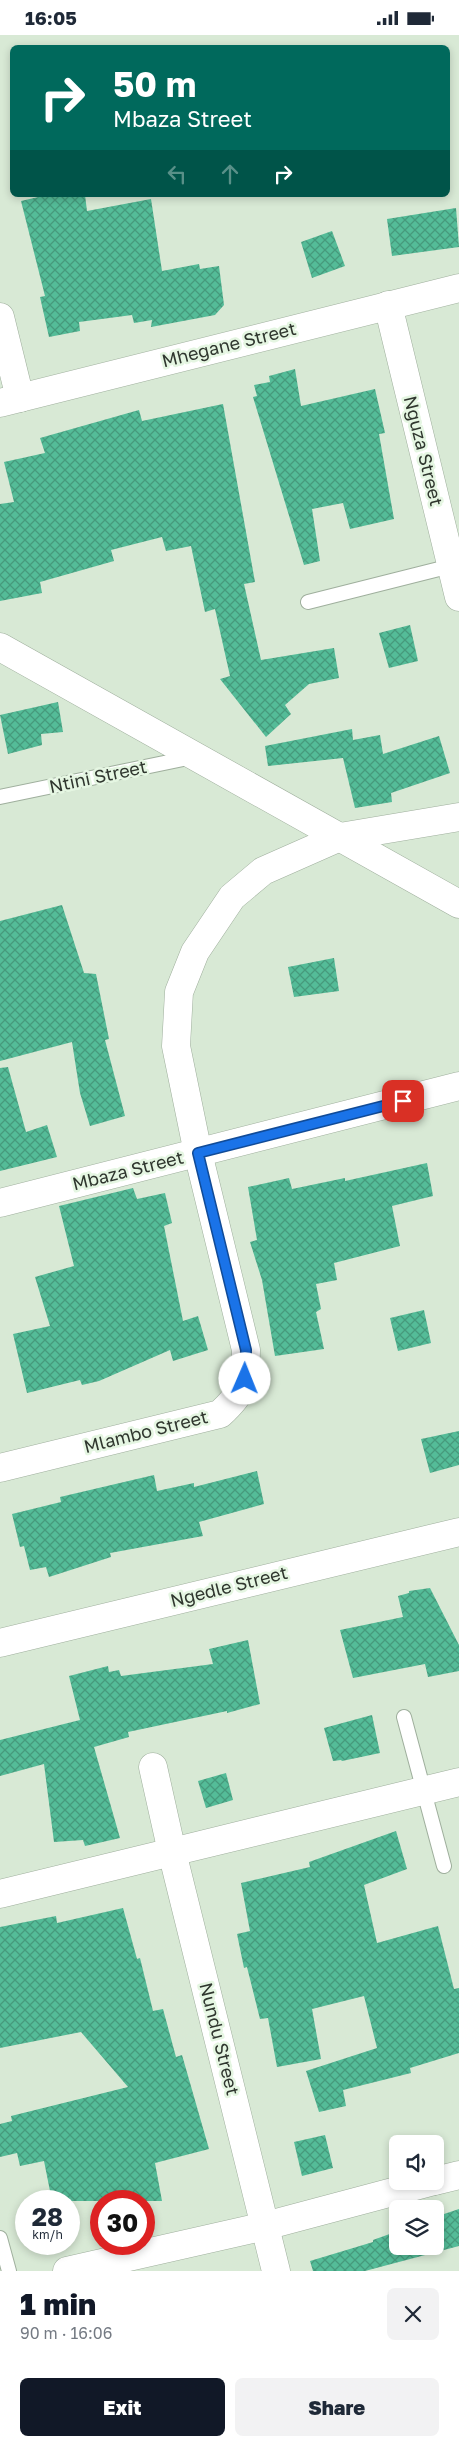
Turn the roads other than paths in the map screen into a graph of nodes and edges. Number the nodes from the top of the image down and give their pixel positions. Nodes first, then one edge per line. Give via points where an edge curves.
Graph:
1 (459, 288) edge
2 (388, 305) junction
3 (0, 317) edge
4 (10, 400) edge
5 (451, 566) junction
6 (459, 597) edge
7 (308, 602) dead end
8 (0, 647) edge
9 (196, 756) junction
10 (0, 797) edge
11 (459, 817) edge
12 (340, 837) junction
13 (459, 904) edge
14 (459, 1087) edge
15 (198, 1153) junction
16 (0, 1203) edge
17 (0, 1468) edge
18 (459, 1532) edge
19 (0, 1643) edge
20 (404, 1717) dead end
21 (153, 1767) dead end
22 (459, 1782) edge
23 (423, 1790) junction
24 (172, 1852) junction
25 (444, 1866) dead end
26 (0, 1894) edge
27 (459, 2175) edge
28 (444, 2179) edge
29 (400, 2190) edge
30 (265, 2226) junction
31 (0, 2238) edge
32 (9, 2271) edge
33 (68, 2271) edge
34 (276, 2271) edge

1 - 2 street, Mhegane Street
2 - 4 street, Mhegane Street
2 - 5 street, Nguza Street
3 - 4 street
5 - 6 street, Nguza Street
5 - 7 lane
8 - 9 street
9 - 10 lane, Ntini Street
9 - 12 street
11 - 12 street, Mlambo Street
12 - 13 street
12 - 15 street, Mlambo Street via 263,871 232,897 195,952 179,991 176,1046
14 - 15 street, Mbaza Street
15 - 16 street, Mbaza Street
15 - 17 street, Mlambo Street via 246,1350 245,1379 237,1398 220,1414
18 - 19 street, Ngedle Street
20 - 23 lane
21 - 24 street, Nundu Street
22 - 23 street
23 - 24 street
23 - 25 lane
24 - 26 street
24 - 30 street, Nundu Street
27 - 28 street
29 - 30 street
30 - 33 street
30 - 34 street, Nundu Street
31 - 32 lane

